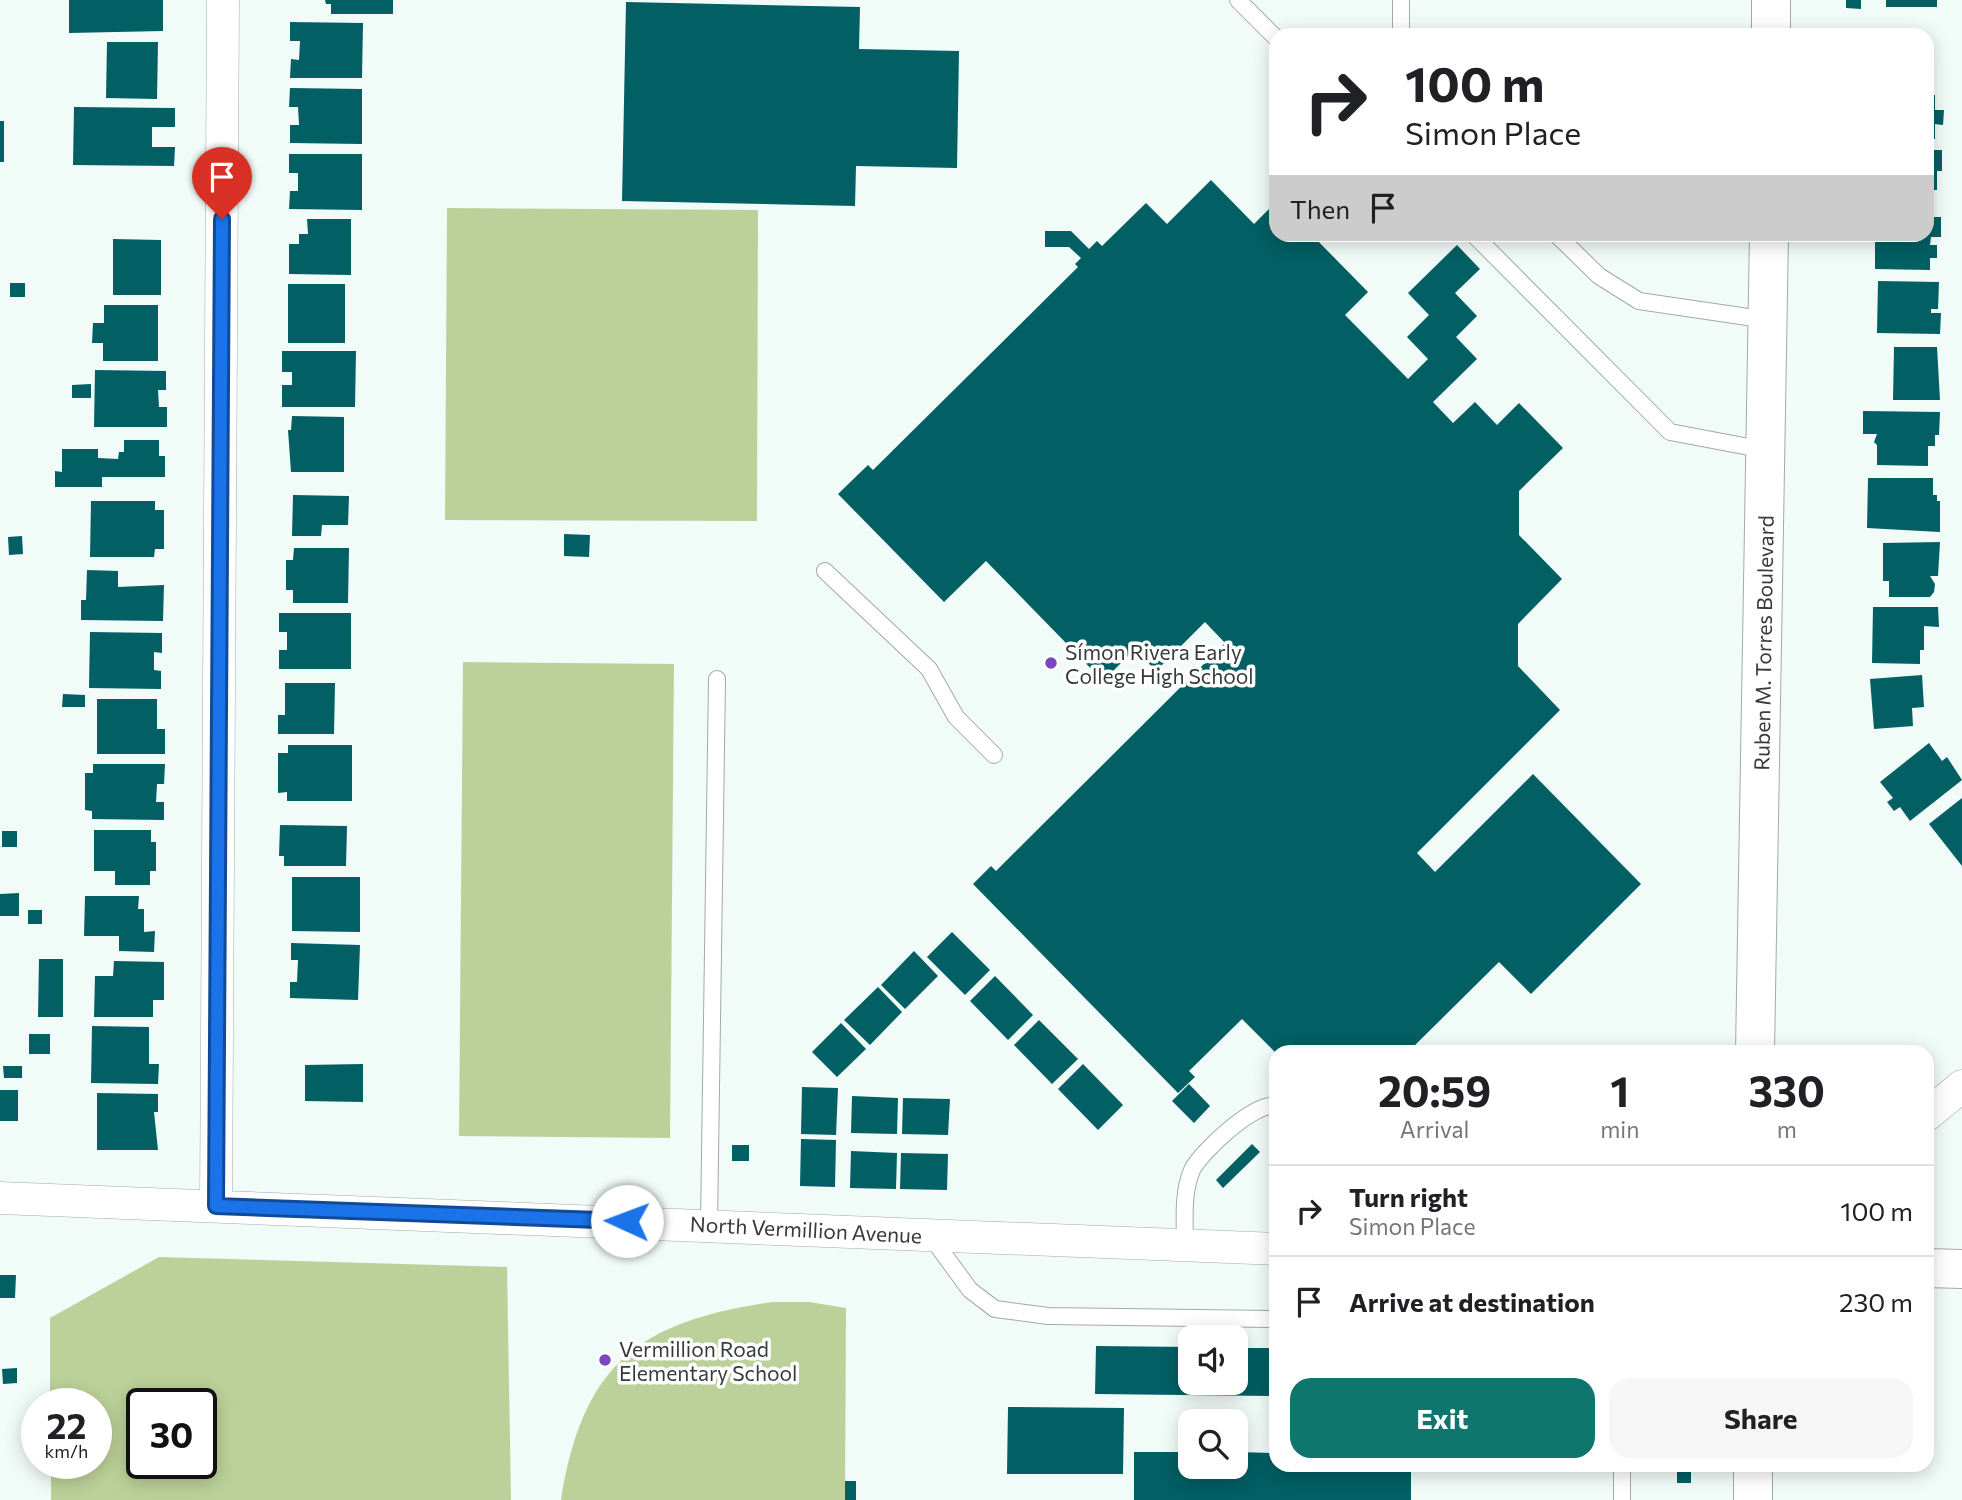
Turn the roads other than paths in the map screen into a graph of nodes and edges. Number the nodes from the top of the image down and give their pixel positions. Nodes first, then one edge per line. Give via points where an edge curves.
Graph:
1 (223, 0) edge
2 (1238, 0) edge
3 (1401, 0) edge
4 (1771, 0) edge
5 (1401, 28) edge
6 (1771, 28) edge
7 (1269, 31) edge
8 (1480, 242) edge
9 (1564, 242) edge
10 (1769, 242) edge
11 (1768, 320) junction
12 (1767, 451) junction
13 (825, 571) dead end
14 (717, 679) dead end
15 (994, 755) dead end
16 (1755, 1045) edge
17 (1962, 1086) edge
18 (1269, 1104) edge
19 (1934, 1109) edge
20 (0, 1198) edge
21 (216, 1206) junction
22 (709, 1224) junction
23 (929, 1234) junction
24 (1185, 1246) junction
25 (1269, 1249) edge
26 (1934, 1268) edge
27 (1962, 1269) edge
28 (1269, 1319) edge
29 (1622, 1472) edge
30 (1753, 1472) edge
31 (1622, 1500) edge
32 (1753, 1500) edge

1 - 21 street
2 - 7 lane
3 - 5 lane
4 - 6 main road
8 - 12 lane via 1670,432
9 - 11 lane via 1599,276 1639,301
10 - 11 main road, Ruben M. Torres Boulevard
11 - 12 main road, Ruben M. Torres Boulevard
12 - 16 main road, Ruben M. Torres Boulevard
13 - 15 lane via 929,669 956,717
14 - 22 lane
17 - 19 street
18 - 24 lane via 1243,1116 1193,1169 1186,1195
20 - 21 street, North Vermillion Avenue
21 - 22 street, North Vermillion Avenue
22 - 23 street, North Vermillion Avenue
23 - 24 street, North Vermillion Avenue
23 - 28 lane via 970,1290 995,1309 1048,1315
24 - 25 street, North Vermillion Avenue
26 - 27 main road
29 - 31 lane
30 - 32 main road

